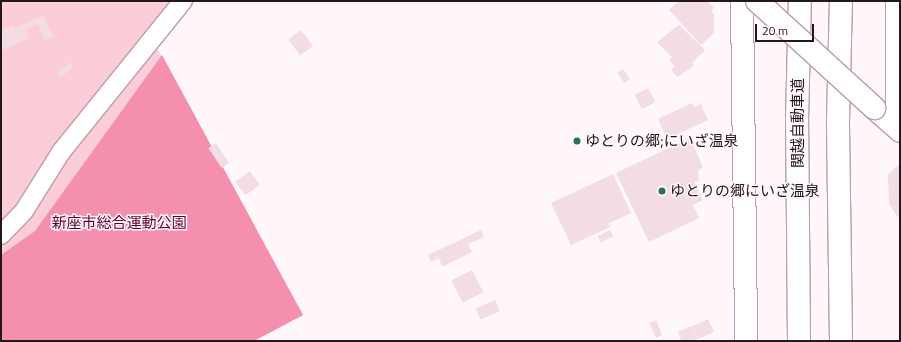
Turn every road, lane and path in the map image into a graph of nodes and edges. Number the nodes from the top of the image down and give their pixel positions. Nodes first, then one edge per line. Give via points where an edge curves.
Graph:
1 (183, 1) edge
2 (742, 1) edge
3 (757, 1) edge
4 (800, 1) edge
5 (841, 1) edge
6 (895, 1) edge
7 (897, 129) edge
8 (1, 235) edge
9 (746, 341) edge
10 (800, 341) edge
11 (840, 341) edge

1 - 8 street via 61,152 24,211
2 - 9 main road
3 - 7 main road, bridge
4 - 10 main road, 関越自動車道 via 797,120
5 - 11 main road via 838,121
6 - 7 street

